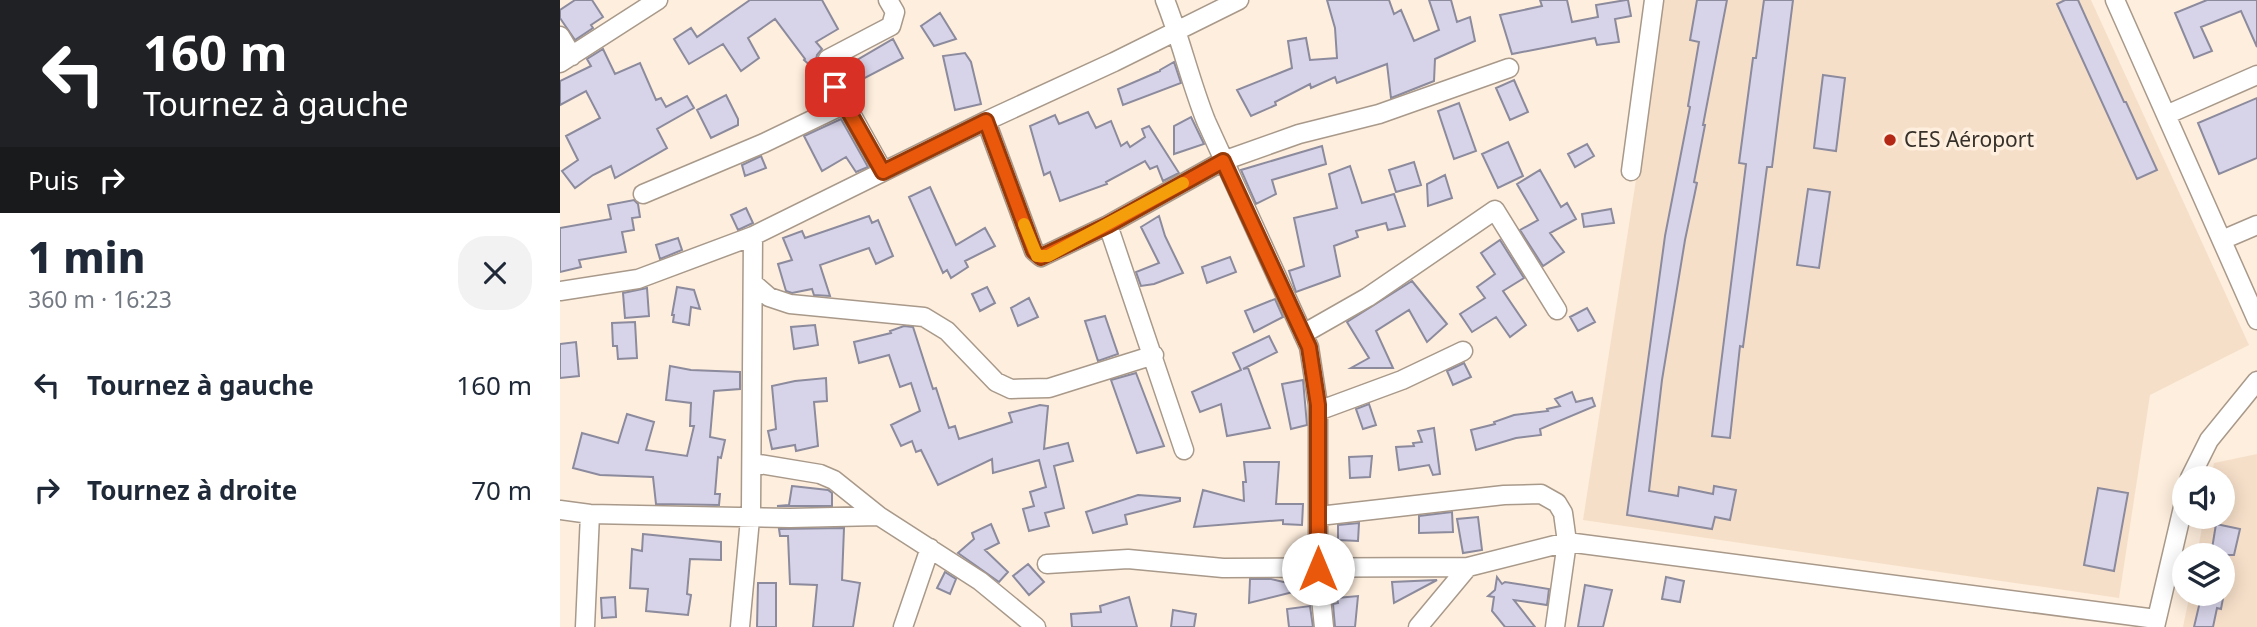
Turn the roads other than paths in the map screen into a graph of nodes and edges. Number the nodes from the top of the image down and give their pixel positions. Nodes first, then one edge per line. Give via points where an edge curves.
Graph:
1 (658, 0) edge
2 (888, 0) edge
3 (1164, 0) edge
4 (1239, 0) edge
5 (1654, 0) edge
6 (2115, 0) edge
7 (1177, 31) junction
8 (560, 36) edge
9 (566, 59) edge
10 (1509, 68) dead end
11 (2257, 75) edge
12 (845, 104) junction
13 (2166, 115) junction
14 (986, 121) junction
15 (1223, 161) junction
16 (1631, 171) dead end
17 (883, 172) junction
18 (643, 194) dead end
19 (1108, 225) junction
20 (2257, 225) edge
21 (753, 236) junction
22 (2222, 240) junction
23 (754, 284) junction
24 (560, 291) edge
25 (1557, 310) dead end
26 (2257, 320) edge
27 (1303, 334) junction
28 (1463, 351) dead end
29 (1154, 355) junction
30 (2257, 381) edge
31 (1318, 411) junction
32 (1184, 450) dead end
33 (753, 463) junction
34 (2196, 466) edge
35 (560, 510) edge
36 (590, 514) junction
37 (750, 516) junction
38 (879, 516) junction
39 (1319, 516) junction
40 (2178, 529) edge
41 (1567, 542) junction
42 (930, 548) junction
43 (1047, 564) dead end
44 (1468, 567) junction
45 (1318, 569) junction
46 (2155, 623) edge
47 (585, 627) edge
48 (740, 627) edge
49 (903, 627) edge
50 (1036, 627) edge
51 (1324, 627) edge
52 (1418, 627) edge
53 (1555, 627) edge

1 - 9 street
2 - 12 street via 895,12 891,26 826,63
3 - 7 street
4 - 7 street
5 - 16 street
6 - 13 street
7 - 14 street
7 - 15 street via 1193,89
8 - 9 street
10 - 15 street via 1379,114 1299,134
11 - 13 street
12 - 17 street
12 - 18 street
13 - 22 street
14 - 17 street
14 - 19 street via 1037,256 1048,256
15 - 19 street
15 - 27 street
17 - 21 street
19 - 29 street
20 - 22 street
21 - 23 street
21 - 24 street via 638,279
22 - 26 street
23 - 29 street via 769,297 790,304 924,317 947,331 996,382 1011,389 1049,388
23 - 33 street
25 - 27 street via 1495,210 1368,297
27 - 31 street via 1315,377
28 - 31 street
29 - 32 street
30 - 34 street via 2209,439
31 - 39 street
33 - 37 street
33 - 38 street via 820,474
35 - 36 street
36 - 37 street
36 - 47 street
37 - 38 street
37 - 48 street
38 - 42 street
39 - 41 street via 1541,494 1557,503 1563,513
39 - 45 street
40 - 46 street
41 - 44 street
41 - 46 street
41 - 53 street
42 - 49 street
42 - 50 street
43 - 45 street via 1128,559 1223,568
44 - 45 street
44 - 52 street
45 - 51 street

